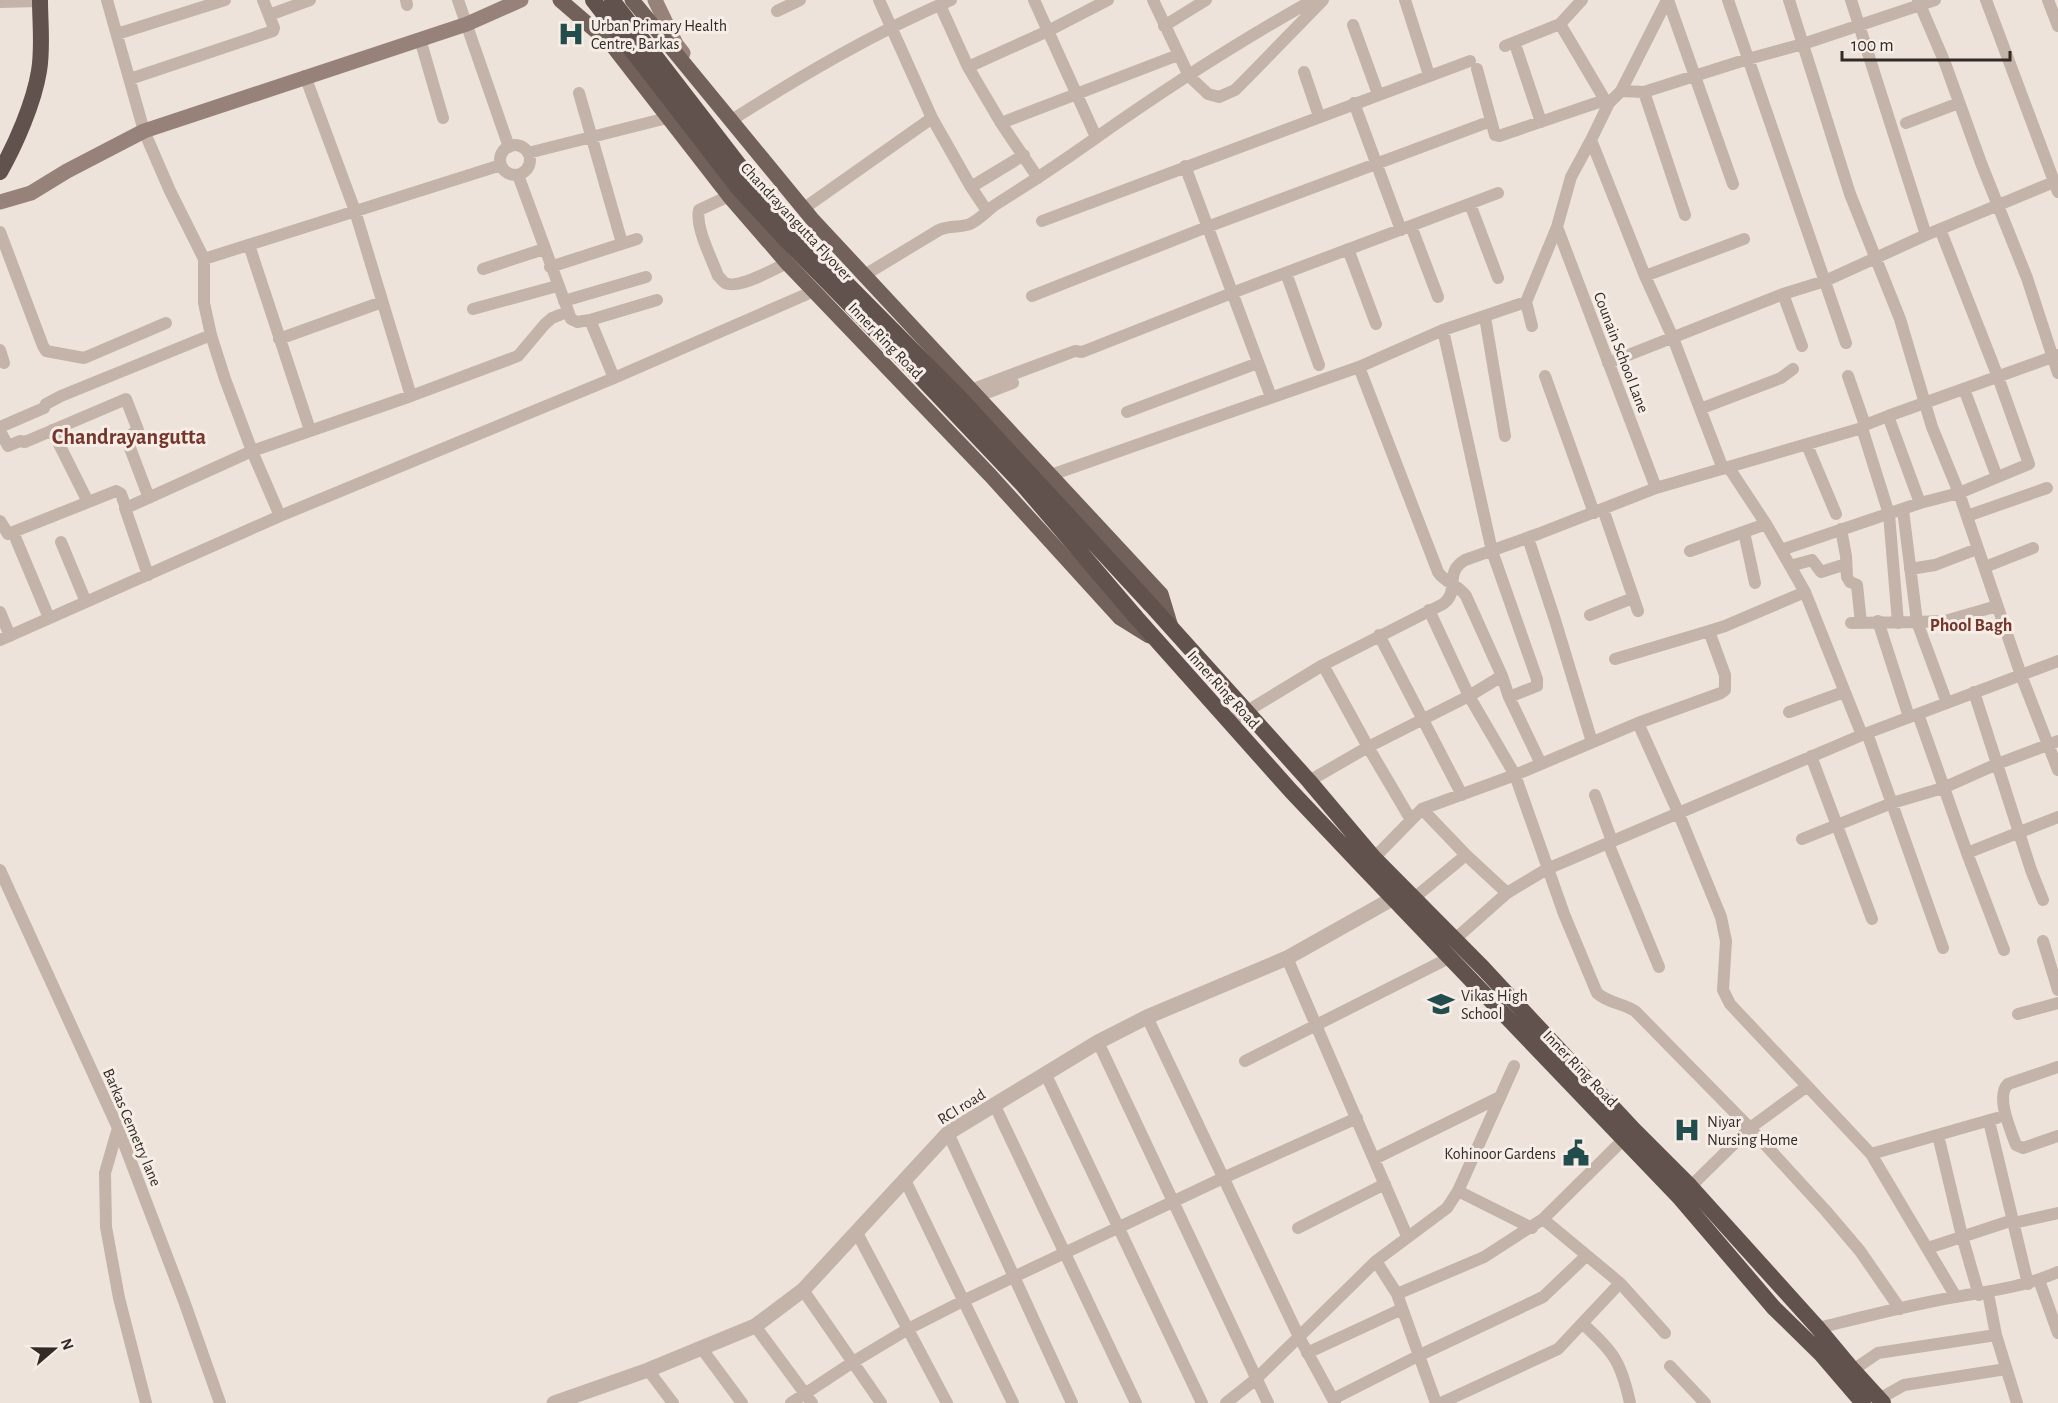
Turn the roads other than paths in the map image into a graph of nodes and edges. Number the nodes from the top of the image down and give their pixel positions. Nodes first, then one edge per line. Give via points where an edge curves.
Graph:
1 (107, 0) edge
2 (225, 0) edge
3 (264, 0) edge
4 (458, 0) edge
5 (521, 0) edge
6 (560, 0) edge
7 (593, 0) edge
8 (612, 0) edge
9 (632, 0) edge
10 (655, 0) edge
11 (800, 0) edge
12 (879, 0) edge
13 (1034, 0) edge
14 (1108, 0) edge
15 (1153, 0) edge
16 (1206, 0) edge
17 (1313, 0) edge
18 (1323, 0) edge
19 (1405, 0) edge
20 (1582, 0) edge
21 (1668, 0) edge
22 (1728, 0) edge
23 (1789, 0) edge
24 (1851, 0) edge
25 (1935, 0) edge
26 (1986, 0) edge
27 (2048, 0) edge
28 (40, 1) edge
29 (302, 1) edge
30 (0, 2) edge
31 (946, 2) edge
32 (1919, 3) edge
33 (777, 11) dead end
34 (269, 15) junction
35 (467, 24) junction
36 (1560, 24) junction
37 (1860, 24) junction
38 (2058, 24) edge
39 (1353, 25) dead end
40 (891, 26) junction
41 (1164, 26) junction
42 (1048, 31) junction
43 (117, 34) junction
44 (420, 39) junction
45 (1803, 44) junction
46 (1178, 55) junction
47 (1748, 59) junction
48 (968, 67) junction
49 (1304, 72) dead end
50 (1430, 75) junction
51 (1694, 75) junction
52 (305, 76) junction
53 (1189, 76) junction
54 (130, 80) junction
55 (1621, 92) junction
56 (1644, 92) junction
57 (579, 93) dead end
58 (1077, 94) junction
59 (1378, 94) junction
60 (1607, 102) junction
61 (1354, 103) junction
62 (1959, 103) junction
63 (721, 110) junction
64 (1319, 116) junction
65 (443, 118) dead end
66 (667, 118) junction
67 (932, 118) junction
68 (1541, 122) junction
69 (1002, 123) junction
70 (1906, 123) dead end
71 (1484, 124) dead end
72 (144, 131) junction
73 (681, 136) junction
74 (591, 137) junction
75 (1096, 137) junction
76 (1591, 140) junction
77 (509, 147) junction
78 (6, 150) edge
79 (528, 153) junction
80 (1024, 155) junction
81 (1376, 164) junction
82 (501, 165) junction
83 (1185, 166) junction
84 (0, 172) edge
85 (518, 175) junction
86 (1038, 178) junction
87 (1733, 184) dead end
88 (971, 187) junction
89 (2056, 187) edge
90 (1498, 193) dead end
91 (729, 196) junction
92 (0, 202) edge
93 (1470, 204) junction
94 (1996, 205) junction
95 (803, 209) junction
96 (987, 210) junction
97 (355, 211) junction
98 (1685, 215) dead end
99 (1042, 221) dead end
100 (1207, 227) junction
101 (1406, 228) junction
102 (1557, 228) junction
103 (1940, 229) junction
104 (0, 232) edge
105 (1926, 235) junction
106 (637, 239) dead end
107 (1744, 239) dead end
108 (622, 243) junction
109 (249, 245) junction
110 (544, 249) junction
111 (1348, 249) junction
112 (1876, 257) junction
113 (204, 259) junction
114 (787, 263) junction
115 (550, 267) junction
116 (483, 269) dead end
117 (1286, 273) junction
118 (863, 276) junction
119 (1646, 276) junction
120 (646, 277) dead end
121 (1498, 278) dead end
122 (1825, 281) junction
123 (557, 286) junction
124 (814, 291) junction
125 (1232, 292) junction
126 (1783, 294) junction
127 (1032, 296) dead end
128 (1438, 297) dead end
129 (657, 300) dead end
130 (382, 302) junction
131 (1526, 302) junction
132 (566, 306) junction
133 (473, 309) dead end
134 (1485, 316) junction
135 (590, 320) junction
136 (166, 323) dead end
137 (1376, 324) dead end
138 (1532, 326) dead end
139 (1443, 330) junction
140 (211, 335) junction
141 (1673, 338) junction
142 (279, 339) junction
143 (1846, 343) dead end
144 (1803, 346) dead end
145 (0, 350) edge
146 (2055, 356) edge
147 (4, 363) dead end
148 (1258, 363) junction
149 (1608, 363) junction
150 (1319, 365) dead end
151 (1359, 366) junction
152 (1793, 369) dead end
153 (2058, 373) edge
154 (1545, 376) dead end
155 (1848, 376) dead end
156 (1998, 377) junction
157 (614, 378) junction
158 (1964, 389) junction
159 (976, 393) junction
160 (411, 396) junction
161 (1271, 397) junction
162 (1926, 404) junction
163 (1700, 409) junction
164 (1127, 412) dead end
165 (1888, 416) junction
166 (1863, 426) junction
167 (0, 429) edge
168 (52, 430) junction
169 (310, 430) junction
170 (1505, 436) dead end
171 (1807, 445) junction
172 (252, 452) junction
173 (1726, 468) junction
174 (1052, 475) junction
175 (1997, 477) junction
176 (1656, 488) junction
177 (2047, 488) dead end
178 (1959, 493) junction
179 (149, 498) junction
180 (88, 502) junction
181 (1920, 503) junction
182 (125, 508) junction
183 (1904, 510) junction
184 (1598, 511) junction
185 (1836, 514) dead end
186 (1890, 514) junction
187 (280, 516) junction
188 (1966, 516) junction
189 (0, 521) edge
190 (1766, 524) junction
191 (1841, 530) junction
192 (13, 532) junction
193 (1744, 532) junction
194 (1528, 538) junction
195 (61, 542) dead end
196 (2033, 548) dead end
197 (1977, 549) junction
198 (1781, 550) junction
199 (1492, 551) junction
200 (1690, 551) dead end
201 (1846, 564) junction
202 (1790, 566) junction
203 (1985, 567) junction
204 (1910, 568) junction
205 (148, 575) junction
206 (1755, 583) dead end
207 (1452, 584) junction
208 (1805, 592) junction
209 (1633, 598) junction
210 (86, 602) junction
211 (1997, 606) junction
212 (1429, 610) junction
213 (1638, 611) dead end
214 (0, 612) edge
215 (1590, 615) dead end
216 (49, 618) junction
217 (1878, 621) junction
218 (1898, 622) junction
219 (1917, 622) junction
220 (1171, 627) junction
221 (1709, 631) junction
222 (1379, 635) junction
223 (5, 638) edge
224 (1157, 641) junction
225 (1615, 659) dead end
226 (2058, 661) edge
227 (1323, 665) junction
228 (2021, 675) junction
229 (1502, 676) junction
230 (1844, 692) junction
231 (1974, 692) junction
232 (1469, 696) junction
233 (1509, 697) junction
234 (1947, 703) junction
235 (1246, 711) junction
236 (1789, 712) dead end
237 (1914, 716) junction
238 (1423, 720) junction
239 (1229, 722) junction
240 (1638, 723) junction
241 (1865, 734) junction
242 (1592, 742) junction
243 (2053, 743) edge
244 (1368, 747) junction
245 (1811, 756) junction
246 (1540, 764) junction
247 (1997, 764) junction
248 (2058, 770) edge
249 (1515, 775) junction
250 (1309, 781) junction
251 (1943, 788) junction
252 (1462, 795) junction
253 (1595, 795) dead end
254 (1892, 803) junction
255 (1422, 809) junction
256 (1678, 812) junction
257 (2058, 817) edge
258 (1411, 820) junction
259 (1837, 825) junction
260 (2018, 832) junction
261 (1802, 839) dead end
262 (1610, 842) junction
263 (1967, 853) junction
264 (1466, 855) junction
265 (1374, 858) junction
266 (1547, 869) junction
267 (0, 870) edge
268 (1507, 893) junction
269 (1392, 898) junction
270 (1414, 898) junction
271 (2043, 900) dead end
272 (1872, 919) dead end
273 (1454, 940) junction
274 (2043, 941) dead end
275 (1943, 948) dead end
276 (2004, 950) dead end
277 (1287, 958) junction
278 (1449, 958) junction
279 (1659, 968) dead end
280 (2058, 990) edge
281 (2058, 1003) edge
282 (2018, 1014) dead end
283 (1147, 1017) junction
284 (1317, 1026) junction
285 (1098, 1042) junction
286 (1245, 1061) dead end
287 (1514, 1066) dead end
288 (2058, 1066) edge
289 (1046, 1075) junction
290 (1806, 1087) junction
291 (1500, 1097) junction
292 (994, 1106) junction
293 (2006, 1115) junction
294 (1356, 1118) junction
295 (1989, 1121) junction
296 (118, 1128) junction
297 (1750, 1128) junction
298 (948, 1132) junction
299 (1938, 1135) junction
300 (2058, 1136) edge
301 (1624, 1139) junction
302 (1871, 1154) junction
303 (1374, 1159) junction
304 (1223, 1178) junction
305 (905, 1180) junction
306 (1385, 1184) junction
307 (1458, 1191) junction
308 (1685, 1192) junction
309 (1175, 1201) junction
310 (2058, 1213) edge
311 (1543, 1219) junction
312 (2014, 1221) junction
313 (1118, 1227) junction
314 (1298, 1228) dead end
315 (1532, 1228) junction
316 (857, 1233) junction
317 (1407, 1236) junction
318 (1962, 1236) junction
319 (1928, 1248) junction
320 (1065, 1252) junction
321 (1586, 1256) junction
322 (1376, 1261) junction
323 (2058, 1272) edge
324 (1013, 1277) junction
325 (2033, 1282) junction
326 (1620, 1283) junction
327 (803, 1290) junction
328 (1397, 1294) junction
329 (1984, 1294) junction
330 (1956, 1297) junction
331 (963, 1301) junction
332 (1402, 1309) junction
333 (1900, 1309) junction
334 (1583, 1324) junction
335 (755, 1326) junction
336 (1818, 1328) junction
337 (908, 1329) junction
338 (1665, 1333) dead end
339 (2058, 1333) edge
340 (1298, 1335) junction
341 (1996, 1335) junction
342 (702, 1348) junction
343 (1307, 1353) junction
344 (1420, 1355) junction
345 (853, 1362) junction
346 (1670, 1366) dead end
347 (2006, 1369) junction
348 (648, 1370) junction
349 (1853, 1371) junction
350 (1256, 1379) junction
351 (809, 1398) edge
352 (571, 1400) edge
353 (1334, 1401) edge
354 (1875, 1402) edge
355 (146, 1403) edge
356 (220, 1403) edge
357 (554, 1403) edge
358 (673, 1403) edge
359 (742, 1403) edge
360 (791, 1403) edge
361 (880, 1403) edge
362 (947, 1403) edge
363 (1013, 1403) edge
364 (1072, 1403) edge
365 (1136, 1403) edge
366 (1202, 1403) edge
367 (1226, 1403) edge
368 (1269, 1403) edge
369 (1439, 1403) edge
370 (1630, 1403) edge
371 (1705, 1403) edge
372 (2017, 1403) edge

1 - 43 street
2 - 43 street
3 - 34 street
4 - 35 street
5 - 35 main road
6 - 66 main road, Inner Ring Road via 611,44
7 - 224 highway, Chandrayangutta Flyover, bridge via 739,189 1023,485
8 - 220 highway, Chandrayangutta Flyover, bridge via 749,178 959,397
9 - 63 main road, Inner Ring Road
10 - 63 main road via 675,44 711,88
11 - 33 street
12 - 40 street
13 - 42 street
14 - 42 street
15 - 41 street
16 - 41 street
17 - 53 street
18 - 53 street via 1224,96 1213,97
19 - 50 street
20 - 36 street
21 - 51 street
21 - 55 street
22 - 47 street
23 - 45 street
24 - 37 street
25 - 32 street
26 - 89 street
27 - 38 street
28 - 30 street
28 - 78 highway via 36,86
29 - 34 street
31 - 40 street
31 - 48 street
32 - 37 street
32 - 62 street
34 - 54 street via 273,31
35 - 44 main road
35 - 77 street
36 - 60 street
36 - 68 street via 1511,48
37 - 45 street
37 - 105 street
39 - 59 street
40 - 63 street via 806,73
40 - 67 street
41 - 46 street
42 - 48 street
42 - 58 street
43 - 54 street
44 - 52 main road
44 - 65 street
45 - 47 street
45 - 112 street via 1850,194
46 - 53 street
46 - 58 street
47 - 51 street
47 - 122 street
48 - 69 street
49 - 64 street
50 - 59 street
50 - 68 street via 1474,65 1495,135
51 - 56 street
51 - 87 street
52 - 72 main road
52 - 97 street
53 - 75 street
54 - 72 street
55 - 56 street
55 - 60 street
56 - 98 street
57 - 74 street
58 - 69 street
58 - 75 street
59 - 61 street
60 - 68 street
60 - 76 street
61 - 64 street
61 - 81 street
62 - 70 street
62 - 94 street
63 - 73 main road
63 - 95 main road, Inner Ring Road
64 - 83 street
66 - 73 main road, Inner Ring Road
66 - 74 street
67 - 88 street
67 - 95 street
69 - 80 street
71 - 81 street
72 - 92 main road via 31,193
72 - 113 street
73 - 91 main road, Inner Ring Road
74 - 79 street
74 - 108 street
75 - 86 street
76 - 102 street via 1570,177
76 - 119 street
77 - 79 street via 517,146
77 - 82 street via 501,156
78 - 84 highway
79 - 85 street via 529,166
80 - 86 street
80 - 88 street
81 - 100 street
81 - 101 street
82 - 85 street via 506,172
82 - 97 street
83 - 99 street
83 - 100 street
85 - 110 street
86 - 96 street
88 - 96 street
89 - 94 street
90 - 93 street
91 - 114 main road, Inner Ring Road
91 - 114 street via 704,206 698,215 718,276 732,285
93 - 101 street
93 - 121 street
94 - 103 street
94 - 146 street
95 - 118 main road, Inner Ring Road
96 - 118 street via 968,225 939,230
97 - 109 street
97 - 130 street
100 - 125 street
100 - 127 street
101 - 111 street
101 - 128 street
102 - 131 street
102 - 149 street, Counain School Lane
103 - 105 street
103 - 156 street
104 - 136 street via 46,351 84,358
105 - 112 street
106 - 108 street
107 - 119 street
108 - 115 street
109 - 113 street
109 - 142 street
110 - 115 street
110 - 116 street
111 - 117 street
111 - 137 street
112 - 122 street
112 - 162 street
113 - 140 street via 204,303
114 - 124 main road, Inner Ring Road
115 - 123 street
117 - 125 street
117 - 150 street
118 - 159 main road, Inner Ring Road
119 - 141 street
120 - 132 street
122 - 126 street
122 - 143 street
123 - 132 street
123 - 133 street
124 - 157 street
124 - 224 main road, Inner Ring Road via 1120,618
125 - 148 street
125 - 159 street
126 - 141 street
126 - 144 street
129 - 135 street
130 - 142 street
130 - 160 street
131 - 134 street
131 - 138 street
132 - 135 street via 573,321
132 - 160 street via 518,356
134 - 139 street
134 - 170 street
135 - 157 street
139 - 151 street
139 - 199 street
140 - 167 street via 62,396
140 - 172 street
141 - 149 street
141 - 163 street
142 - 169 street
145 - 147 street
146 - 153 street
146 - 156 street
148 - 161 street
148 - 164 street
149 - 176 street, Counain School Lane
151 - 161 street
151 - 207 street via 1438,572
152 - 163 street via 1781,378
154 - 184 street
155 - 166 street
156 - 158 street
156 - 175 street via 2029,464
157 - 187 street
158 - 162 street
158 - 175 street
159 - 174 main road, Inner Ring Road
160 - 169 street
161 - 174 street
162 - 165 street
162 - 178 street
163 - 173 street
165 - 166 street
165 - 181 street
166 - 171 street
166 - 186 street
167 - 168 street via 8,446
168 - 179 street via 126,399 138,430 127,440
168 - 180 street
169 - 172 street
171 - 173 street
171 - 185 street
172 - 179 street
172 - 187 street
173 - 176 street
173 - 190 street
174 - 220 main road, Inner Ring Road via 1161,594
175 - 178 street
176 - 184 street
177 - 188 street
178 - 181 street
178 - 188 street
179 - 182 street
180 - 182 street via 117,491
180 - 192 street
181 - 183 street
182 - 205 street
183 - 186 street
183 - 204 street
184 - 194 street
184 - 209 street
186 - 191 street
186 - 218 street
187 - 205 street
188 - 197 street
189 - 192 street via 6,534
190 - 193 street
190 - 198 street
191 - 198 street
191 - 201 street
192 - 216 street
193 - 200 street
193 - 206 street
194 - 199 street
194 - 242 street
195 - 210 street
196 - 203 street
197 - 203 street
197 - 204 street via 1935,565
198 - 202 street
199 - 207 street via 1457,565
199 - 233 street via 1537,679 1537,686
201 - 202 street via 1821,572 1812,560
201 - 217 street via 1848,580 1857,585 1856,623
202 - 208 street
203 - 211 street
204 - 219 street
205 - 210 street
207 - 212 street via 1450,599
207 - 229 street via 1466,596
208 - 221 street
208 - 230 street
209 - 213 street
209 - 215 street
210 - 216 street
211 - 219 street via 1945,621
211 - 228 street
212 - 222 street
212 - 232 street
214 - 223 street
216 - 223 street
217 - 218 street
217 - 237 street
218 - 219 street
219 - 234 street
220 - 235 highway, Inner Ring Road
221 - 225 street
221 - 240 street via 1725,675 1725,690
222 - 227 street
222 - 238 street
224 - 239 highway, Inner Ring Road
226 - 228 street
227 - 235 street
227 - 244 street
228 - 231 street
228 - 243 street
229 - 232 street
229 - 233 street
230 - 236 street
230 - 241 street
231 - 234 street
231 - 247 street
232 - 238 street
232 - 249 street
233 - 246 street
234 - 237 street
235 - 239 street
235 - 250 highway, Inner Ring Road
237 - 241 street
237 - 251 street
238 - 244 street
238 - 252 street
239 - 269 highway, Inner Ring Road
240 - 242 street
240 - 256 street
241 - 245 street
241 - 254 street
242 - 246 street
243 - 247 street
243 - 248 street
244 - 250 street
244 - 258 street
245 - 256 street
245 - 259 street
246 - 249 street
247 - 251 street
247 - 260 street
249 - 252 street
249 - 266 street
250 - 265 highway, Inner Ring Road
251 - 254 street
251 - 263 street
252 - 255 street
253 - 262 street
254 - 259 street
254 - 275 street
255 - 258 street
255 - 264 street
256 - 262 street
256 - 290 street via 1721,917 1726,941 1723,990 1730,1004
257 - 260 street
258 - 265 street
259 - 261 street
259 - 272 street
260 - 263 street
260 - 271 street
262 - 266 street
262 - 279 street
263 - 276 street
264 - 268 street
264 - 270 street
265 - 270 highway, Inner Ring Road
266 - 268 street
266 - 297 street via 1597,993 1635,1011
267 - 296 street, Barkas Cemetry lane
268 - 273 street
269 - 277 street, RCI road
269 - 278 highway, Inner Ring Road
270 - 273 highway, Inner Ring Road
273 - 308 highway, Inner Ring Road via 1641,1137
274 - 280 street
277 - 283 street, RCI road
277 - 284 street
278 - 284 street
278 - 301 highway, Inner Ring Road
281 - 282 street
283 - 285 street, RCI road
283 - 304 street
284 - 286 street
284 - 294 street
285 - 289 street, RCI road
285 - 309 street
287 - 291 street
288 - 293 street via 2008,1084 2003,1094
289 - 292 street, RCI road
289 - 313 street
290 - 297 street
290 - 302 street
291 - 303 street
291 - 307 street
292 - 298 street, RCI road
292 - 320 street
293 - 295 street
293 - 300 street via 2020,1148
294 - 303 street
294 - 304 street
295 - 299 street
295 - 312 street
296 - 355 street via 105,1173 106,1227 119,1298
296 - 356 street, Barkas Cemetry lane
297 - 308 street
297 - 333 street via 1860,1251
298 - 305 street, RCI road
298 - 324 street
299 - 302 street
299 - 318 street
301 - 308 highway, Inner Ring Road
301 - 311 street
302 - 319 street
303 - 306 street
304 - 309 street
304 - 340 street
305 - 316 street, RCI road
305 - 331 street
306 - 314 street
306 - 317 street
307 - 315 street
307 - 317 street via 1447,1208
308 - 336 highway, Inner Ring Road
308 - 354 highway, Inner Ring Road via 1774,1308
309 - 313 street
309 - 350 street
310 - 312 street
311 - 315 street
311 - 321 street
312 - 318 street
312 - 325 street
313 - 320 street
313 - 366 street
315 - 328 street via 1484,1257
316 - 327 street, RCI road
316 - 337 street
317 - 322 street
318 - 319 street
318 - 329 street
319 - 330 street
320 - 324 street
320 - 365 street
321 - 326 street
321 - 344 street via 1543,1297
322 - 328 street
322 - 340 street
323 - 325 street
324 - 331 street
324 - 364 street
325 - 329 street
325 - 339 street
326 - 334 street
326 - 338 street
327 - 335 street, RCI road
327 - 345 street
328 - 332 street
329 - 330 street
329 - 341 street
330 - 333 street
331 - 337 street
331 - 363 street
332 - 343 street
332 - 344 street
333 - 336 street
334 - 369 street via 1558,1349
334 - 370 street via 1616,1359
335 - 342 street, RCI road
335 - 351 street
336 - 349 highway, Inner Ring Road
337 - 345 street
337 - 362 street
340 - 343 street
340 - 350 street
341 - 347 street
341 - 349 street via 1878,1353
342 - 348 street, RCI road
342 - 359 street
343 - 353 street
344 - 353 street
344 - 369 street
345 - 351 street
345 - 361 street
346 - 371 street
347 - 354 street via 1904,1386
347 - 372 street
348 - 352 street, RCI road
348 - 358 street
349 - 354 highway, Inner Ring Road
350 - 367 street
350 - 368 street
351 - 360 street
352 - 357 street, RCI road

